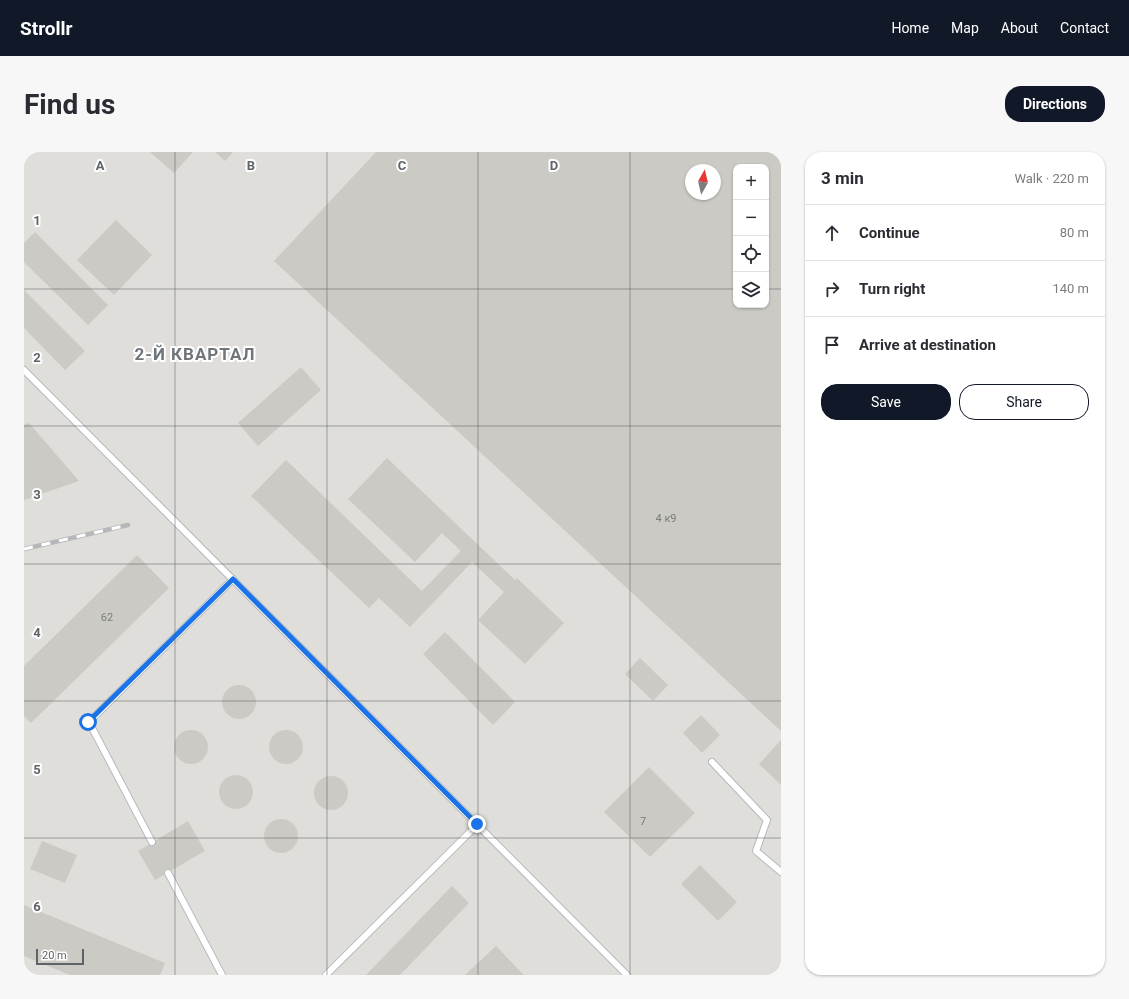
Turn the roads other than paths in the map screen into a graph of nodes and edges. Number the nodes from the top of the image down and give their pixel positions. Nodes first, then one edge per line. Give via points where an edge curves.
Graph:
1 (24, 370) edge
2 (233, 579) junction
3 (712, 762) dead end
4 (477, 824) junction
5 (152, 842) dead end
6 (781, 872) edge
7 (168, 873) dead end
8 (222, 975) edge
9 (326, 975) edge
10 (627, 975) edge

1 - 2 lane
2 - 4 lane
2 - 5 lane via 88,722
3 - 6 lane via 767,820 756,851
4 - 9 lane
4 - 10 lane
7 - 8 lane

